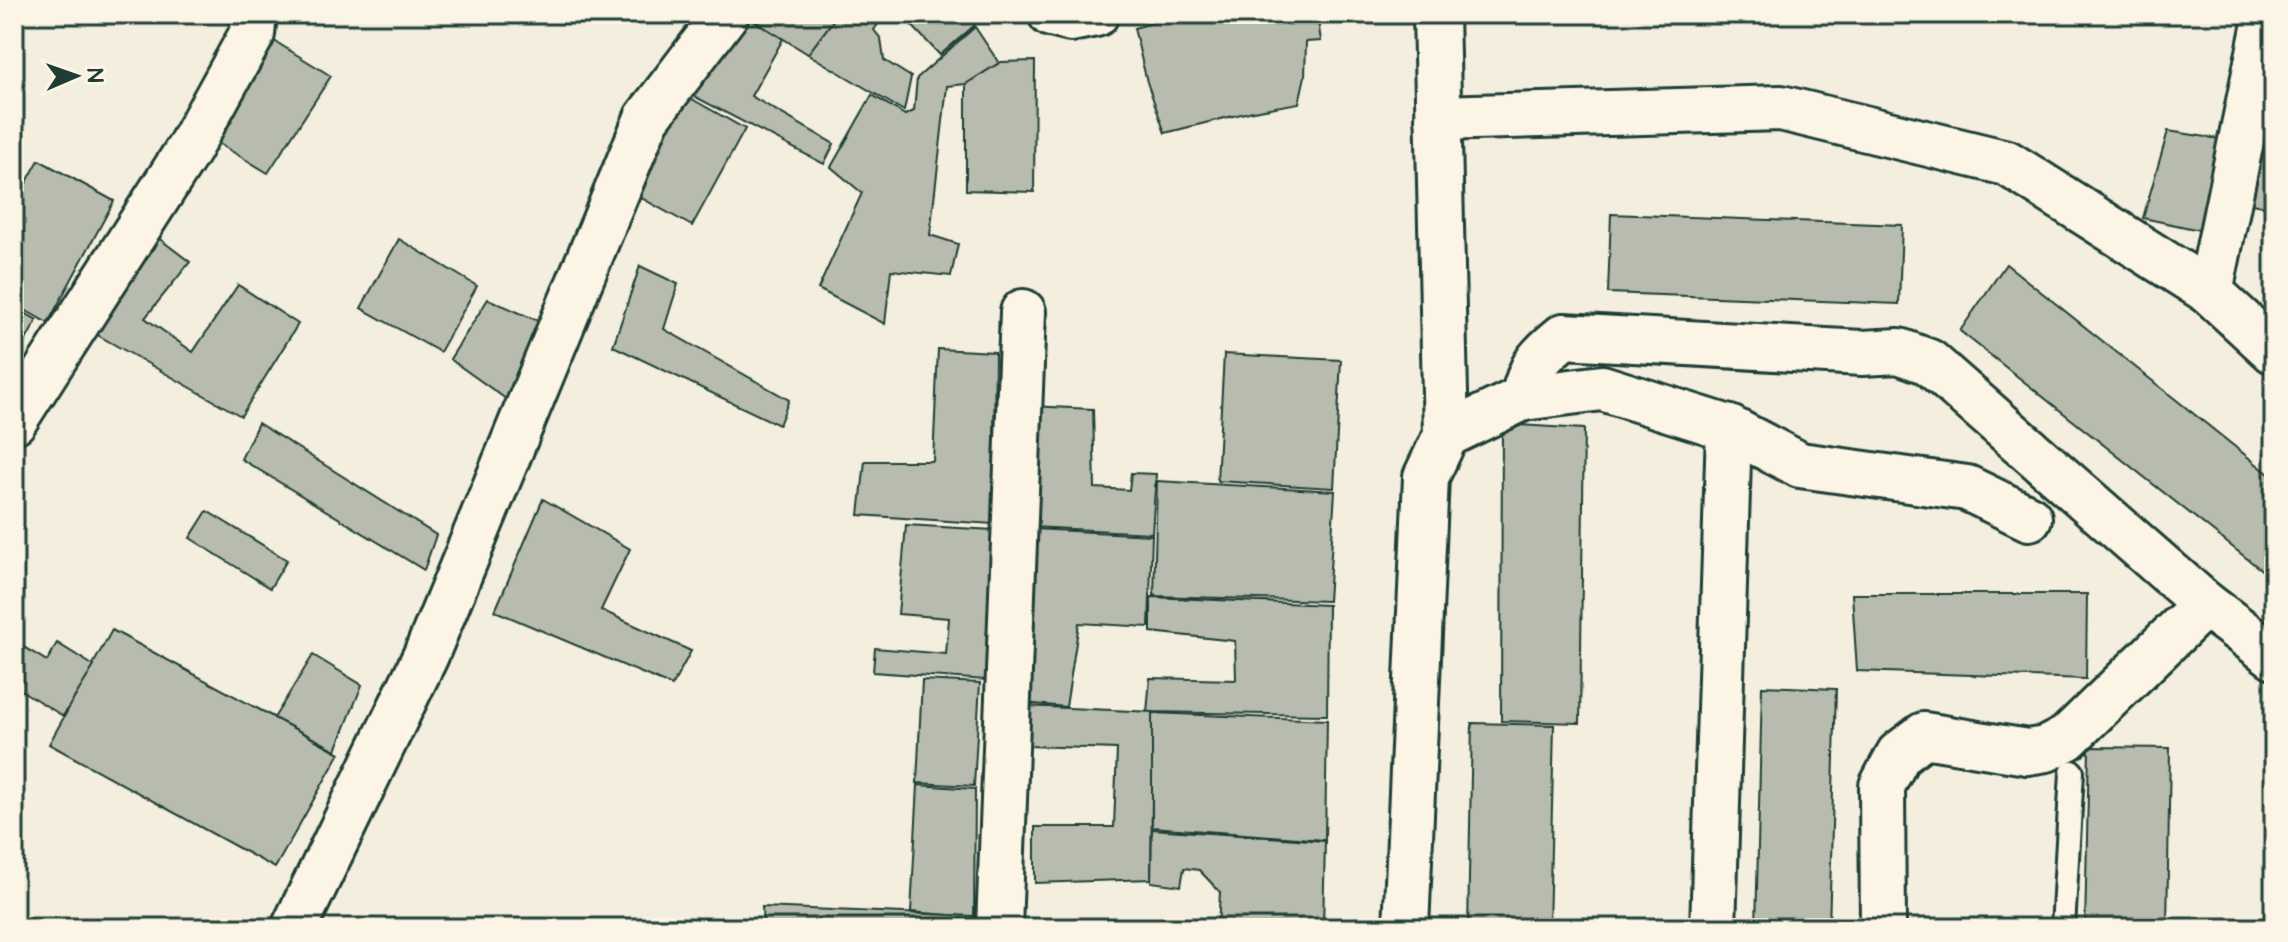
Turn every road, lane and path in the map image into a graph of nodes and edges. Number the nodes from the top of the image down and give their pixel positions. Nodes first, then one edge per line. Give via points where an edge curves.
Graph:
1 (254, 14) edge
2 (726, 14) edge
3 (1051, 14) edge
4 (1096, 14) edge
5 (1436, 14) edge
6 (2267, 14) edge
7 (1438, 118) junction
8 (2210, 292) junction
9 (1023, 312) dead end
10 (2274, 351) edge
11 (1523, 398) junction
12 (14, 421) edge
13 (1729, 428) junction
14 (1446, 435) junction
15 (2029, 518) dead end
16 (2205, 604) junction
17 (2274, 656) edge
18 (2072, 772) dead end
19 (294, 928) edge
20 (999, 928) edge
21 (1406, 928) edge
22 (1713, 928) edge
23 (1883, 928) edge
24 (2063, 928) edge

1 - 12 street via 252,34 188,150
2 - 19 street via 647,118 426,655
3 - 4 street via 1071,19
5 - 7 street
6 - 8 street
7 - 8 street via 1781,108 2007,163
7 - 14 street
8 - 10 street
9 - 20 street
11 - 13 street via 1602,388
11 - 14 street
11 - 16 street via 1529,371 1564,336 1899,351 1929,362
13 - 15 street via 1800,465 1967,488
13 - 22 street
14 - 21 street via 1426,477
16 - 17 street
16 - 23 street via 2067,738 2046,749 2027,752 1924,735 1899,754 1882,786
18 - 24 lane

